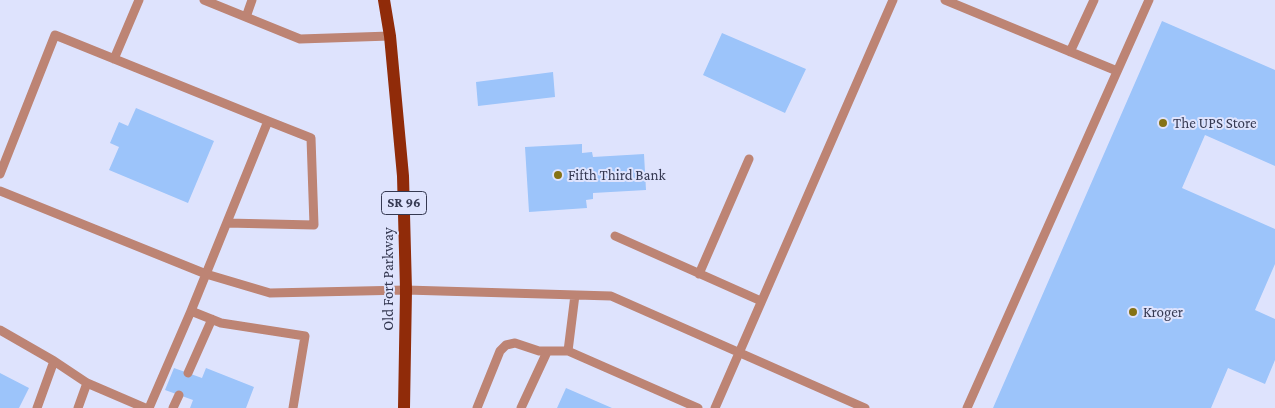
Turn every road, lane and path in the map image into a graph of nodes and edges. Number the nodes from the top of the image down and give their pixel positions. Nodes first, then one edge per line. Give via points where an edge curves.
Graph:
1 (138, 0) edge
2 (204, 0) edge
3 (252, 0) edge
4 (384, 0) edge
5 (893, 0) edge
6 (945, 0) edge
7 (1094, 0) edge
8 (1149, 0) edge
9 (246, 17) junction
10 (390, 36) junction
11 (1070, 52) junction
12 (114, 59) junction
13 (1117, 72) junction
14 (268, 121) junction
15 (749, 159) dead end
16 (0, 174) edge
17 (0, 191) edge
18 (226, 223) junction
19 (614, 236) dead end
20 (206, 274) junction
21 (699, 274) junction
22 (406, 290) junction
23 (576, 295) junction
24 (761, 300) junction
25 (191, 311) junction
26 (212, 319) junction
27 (0, 330) edge
28 (568, 351) junction
29 (547, 352) junction
30 (739, 352) junction
31 (54, 361) junction
32 (188, 373) dead end
33 (87, 383) junction
34 (179, 395) dead end
35 (36, 408) edge
36 (78, 408) edge
37 (145, 408) edge
38 (150, 408) edge
39 (173, 408) edge
40 (293, 408) edge
41 (404, 408) edge
42 (477, 408) edge
43 (521, 408) edge
44 (698, 408) edge
45 (715, 408) edge
46 (865, 408) edge
47 (967, 408) edge

1 - 12 lane
2 - 9 lane
3 - 9 lane
4 - 10 main road, Old Fort Parkway / SR 96
5 - 24 lane
6 - 11 lane
7 - 11 lane
8 - 13 lane
9 - 10 lane via 300,39
10 - 22 main road, Old Fort Parkway / SR 96 via 403,176
11 - 13 lane
12 - 14 lane
12 - 16 lane via 55,35
13 - 47 lane
14 - 18 lane
14 - 18 lane via 311,138 314,225
15 - 21 lane
17 - 20 lane
18 - 20 lane
19 - 21 lane
20 - 22 lane via 270,293
20 - 25 lane
21 - 24 lane
22 - 23 lane
22 - 41 main road, Old Fort Parkway / SR 96
23 - 28 lane
23 - 30 lane via 612,296
24 - 30 lane
25 - 26 lane
25 - 38 lane
26 - 32 lane
26 - 40 lane via 305,336
27 - 31 lane
28 - 29 lane
28 - 44 lane
29 - 42 lane via 515,343 506,345 500,351
29 - 43 lane
30 - 45 lane
30 - 46 lane
31 - 33 lane
31 - 35 lane
33 - 36 lane
33 - 37 lane
34 - 39 lane

